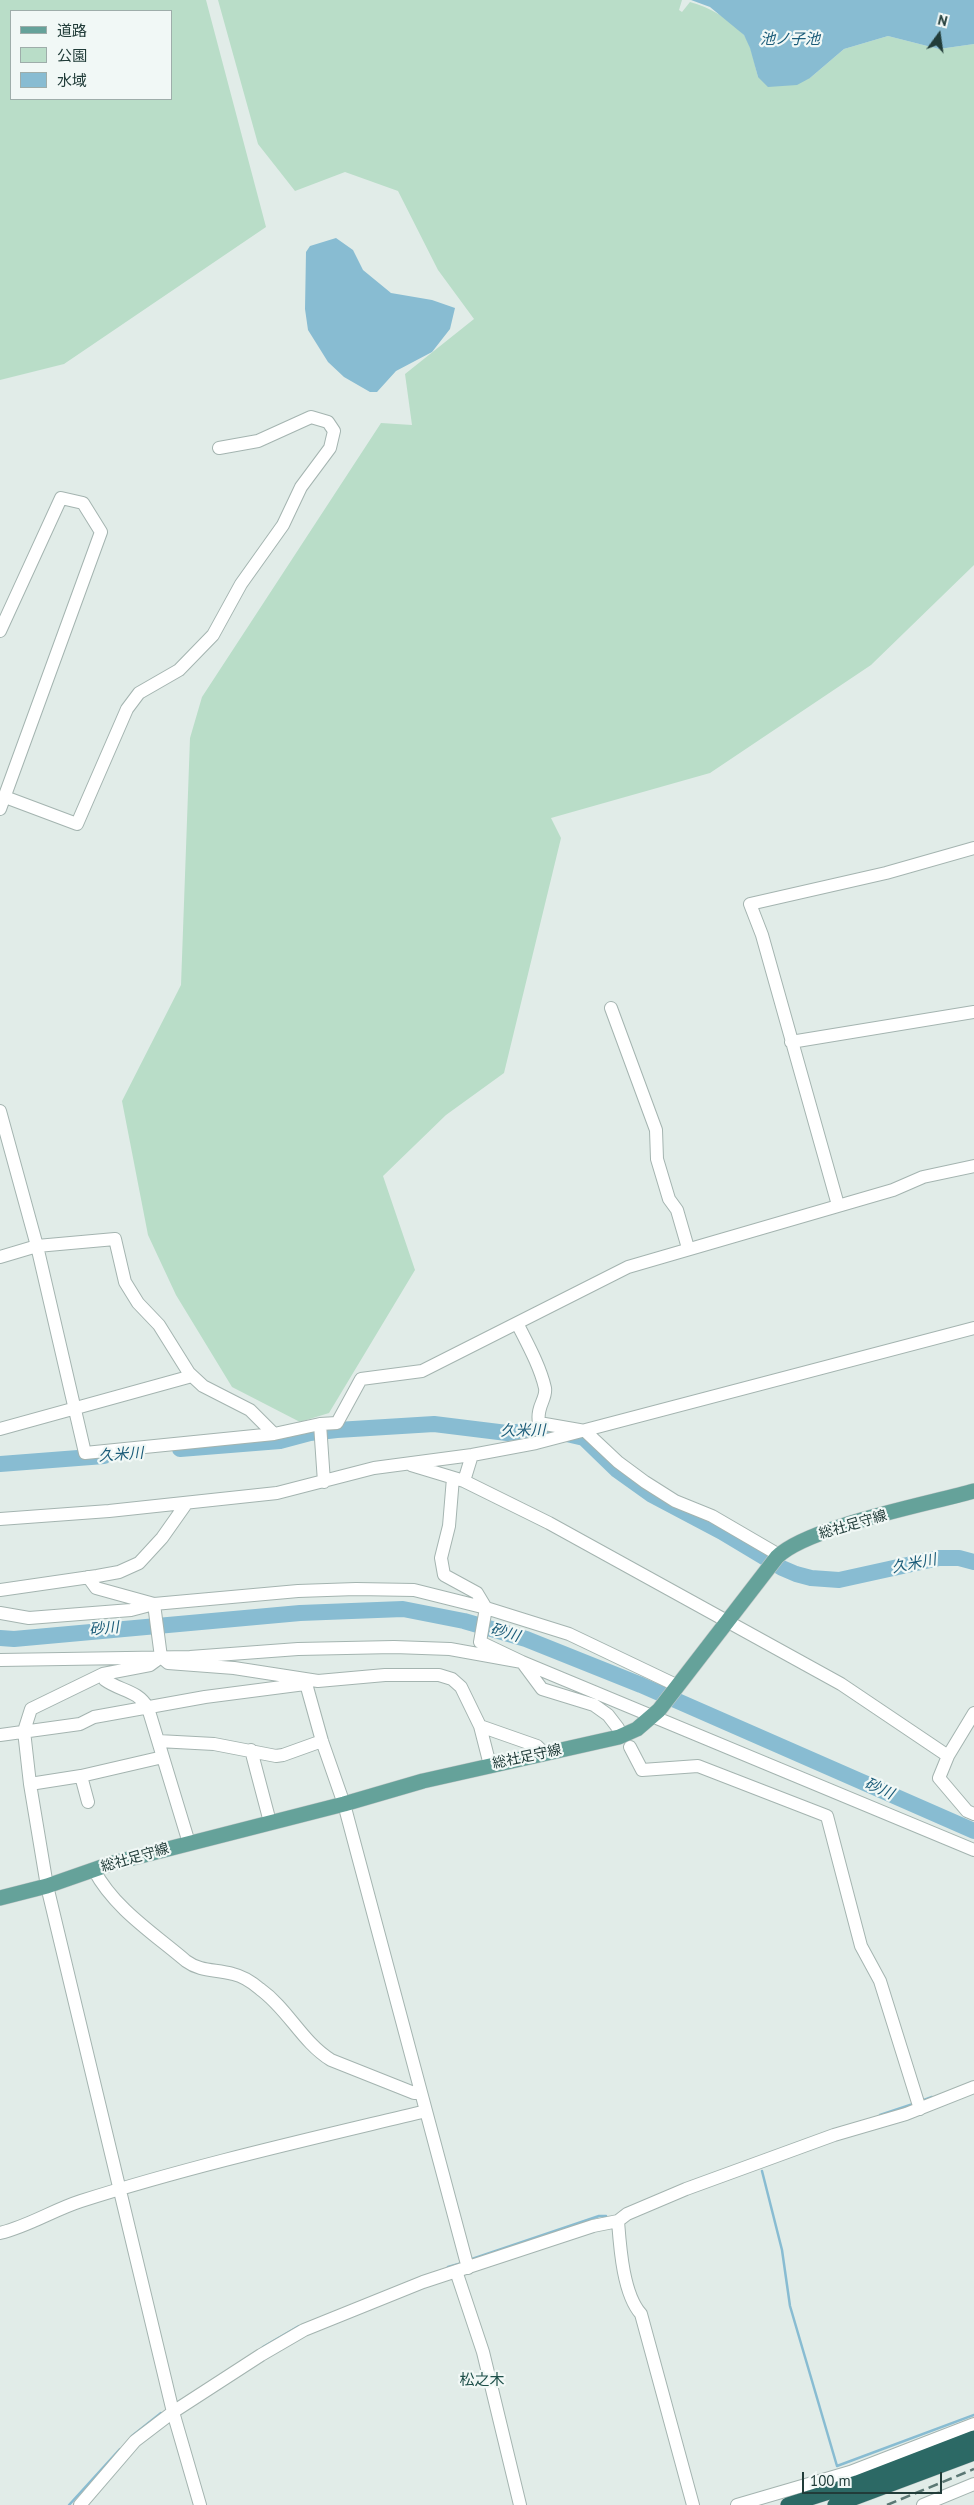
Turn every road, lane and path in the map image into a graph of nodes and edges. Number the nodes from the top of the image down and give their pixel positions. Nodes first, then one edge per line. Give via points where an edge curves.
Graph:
1 (219, 448) dead end
2 (0, 631) edge
3 (2, 803) edge
4 (974, 848) edge
5 (611, 1008) dead end
6 (974, 1012) edge
7 (791, 1042) junction
8 (0, 1111) edge
9 (974, 1166) edge
10 (838, 1205) junction
11 (37, 1246) junction
12 (688, 1248) junction
13 (0, 1257) edge
14 (517, 1322) junction
15 (974, 1328) edge
16 (192, 1376) junction
17 (74, 1408) junction
18 (0, 1429) edge
19 (320, 1430) junction
20 (580, 1432) junction
21 (274, 1434) junction
22 (472, 1455) junction
23 (405, 1463) junction
24 (458, 1479) junction
25 (324, 1482) junction
26 (974, 1491) edge
27 (186, 1504) junction
28 (0, 1519) edge
29 (775, 1560) junction
30 (88, 1576) junction
31 (0, 1590) edge
32 (154, 1604) junction
33 (486, 1608) junction
34 (0, 1613) edge
35 (727, 1622) junction
36 (480, 1642) junction
37 (460, 1651) junction
38 (161, 1657) junction
39 (0, 1660) edge
40 (522, 1662) junction
41 (104, 1674) junction
42 (305, 1682) junction
43 (676, 1688) junction
44 (148, 1708) junction
45 (656, 1713) junction
46 (974, 1713) edge
47 (480, 1726) junction
48 (618, 1728) dead end
49 (24, 1731) junction
50 (0, 1735) edge
51 (158, 1741) junction
52 (322, 1741) junction
53 (630, 1747) dead end
54 (251, 1750) junction
55 (544, 1753) junction
56 (948, 1756) junction
57 (163, 1757) junction
58 (490, 1765) junction
59 (81, 1776) junction
60 (30, 1784) junction
61 (88, 1802) dead end
62 (344, 1804) junction
63 (974, 1814) edge
64 (270, 1822) junction
65 (189, 1843) junction
66 (974, 1850) edge
67 (94, 1870) junction
68 (47, 1886) junction
69 (0, 1898) edge
70 (974, 2087) edge
71 (421, 2093) junction
72 (919, 2104) junction
73 (426, 2111) junction
74 (120, 2190) junction
75 (618, 2221) junction
76 (0, 2233) edge
77 (462, 2269) junction
78 (173, 2412) junction
79 (974, 2424) edge
80 (974, 2438) edge
81 (974, 2454) edge
82 (974, 2484) edge
83 (80, 2505) edge
84 (200, 2505) edge
85 (520, 2505) edge
86 (693, 2505) edge
87 (737, 2505) edge
88 (788, 2505) edge
89 (835, 2505) edge
90 (923, 2505) edge

1 - 3 street via 258,441 311,417 328,422 334,431 330,448 302,487 283,526 241,584 213,635 179,670 134,697 77,824
2 - 3 street via 61,498 83,503 101,532
4 - 7 street via 886,873 750,904 762,935
5 - 12 street via 656,1130 657,1159
6 - 7 street
7 - 10 street
8 - 11 street
9 - 10 street via 923,1177 893,1190
10 - 12 street
11 - 13 street
11 - 16 street via 115,1239 125,1282 138,1303 159,1325
11 - 17 street
12 - 14 street via 628,1267
14 - 19 street via 422,1371 361,1379 337,1423
14 - 20 street via 545,1389 538,1413 539,1422
15 - 20 street
16 - 17 street
16 - 21 street via 203,1386 250,1410
17 - 18 street
17 - 21 street via 85,1453
19 - 21 street
19 - 25 street
20 - 22 street
20 - 29 street via 645,1482 676,1501 712,1516
22 - 23 street
22 - 24 street
23 - 24 street
23 - 25 street
24 - 33 street via 442,1558 444,1575 477,1593
24 - 35 street via 550,1523
25 - 27 street via 276,1493
26 - 29 main road, 総社足守線 via 807,1538
27 - 28 street
27 - 30 street via 139,1563 119,1572
29 - 35 main road, 総社足守線
30 - 31 street
30 - 32 street via 96,1588
32 - 33 street via 298,1592 395,1589 414,1590
32 - 34 street via 131,1610 29,1618
32 - 38 street
33 - 36 street
33 - 43 street via 569,1634
35 - 43 main road, 総社足守線
35 - 56 street via 841,1684
36 - 37 street
36 - 40 street
37 - 38 street via 394,1646
37 - 40 street
38 - 39 street
38 - 41 street via 150,1665
38 - 42 street via 168,1663 234,1668
40 - 45 street
40 - 48 street via 542,1689 594,1705
41 - 44 street via 105,1680 133,1692
41 - 49 street via 31,1709
42 - 44 street
42 - 47 street via 385,1674 439,1675 452,1679 460,1687
42 - 52 street
43 - 45 main road, 総社足守線
44 - 49 street via 94,1717 80,1724
44 - 51 street
45 - 55 main road, 総社足守線 via 638,1729 619,1737
45 - 66 street via 804,1781
46 - 56 street
47 - 55 street via 537,1746
47 - 58 street
49 - 50 street
49 - 60 street
51 - 54 street
51 - 57 street
52 - 54 street via 283,1756
52 - 62 street
53 - 72 street via 642,1770 698,1766 826,1816 861,1946 880,1981
54 - 64 street
55 - 58 main road, 総社足守線
56 - 63 street via 939,1778 967,1811
57 - 59 street
57 - 65 street
58 - 62 main road, 総社足守線
59 - 60 street
59 - 61 street
60 - 68 street
62 - 64 main road, 総社足守線
62 - 71 street
64 - 65 main road, 総社足守線
65 - 67 main road, 総社足守線
67 - 68 main road, 総社足守線
67 - 71 street via 115,1901 186,1961 202,1970 235,1974 259,1988 320,2053 386,2082
68 - 69 main road, 総社足守線
68 - 74 street
70 - 72 street
71 - 73 street
72 - 75 street via 712,2179 626,2214
73 - 74 street via 205,2164
73 - 77 street
74 - 76 street via 81,2200 20,2228
74 - 78 street
75 - 77 street
75 - 86 street via 625,2274 641,2314
77 - 78 street via 304,2330
77 - 85 street
78 - 83 street via 135,2441
78 - 84 street
79 - 87 street via 850,2472
80 - 88 highway via 857,2483
81 - 89 highway
82 - 90 street

